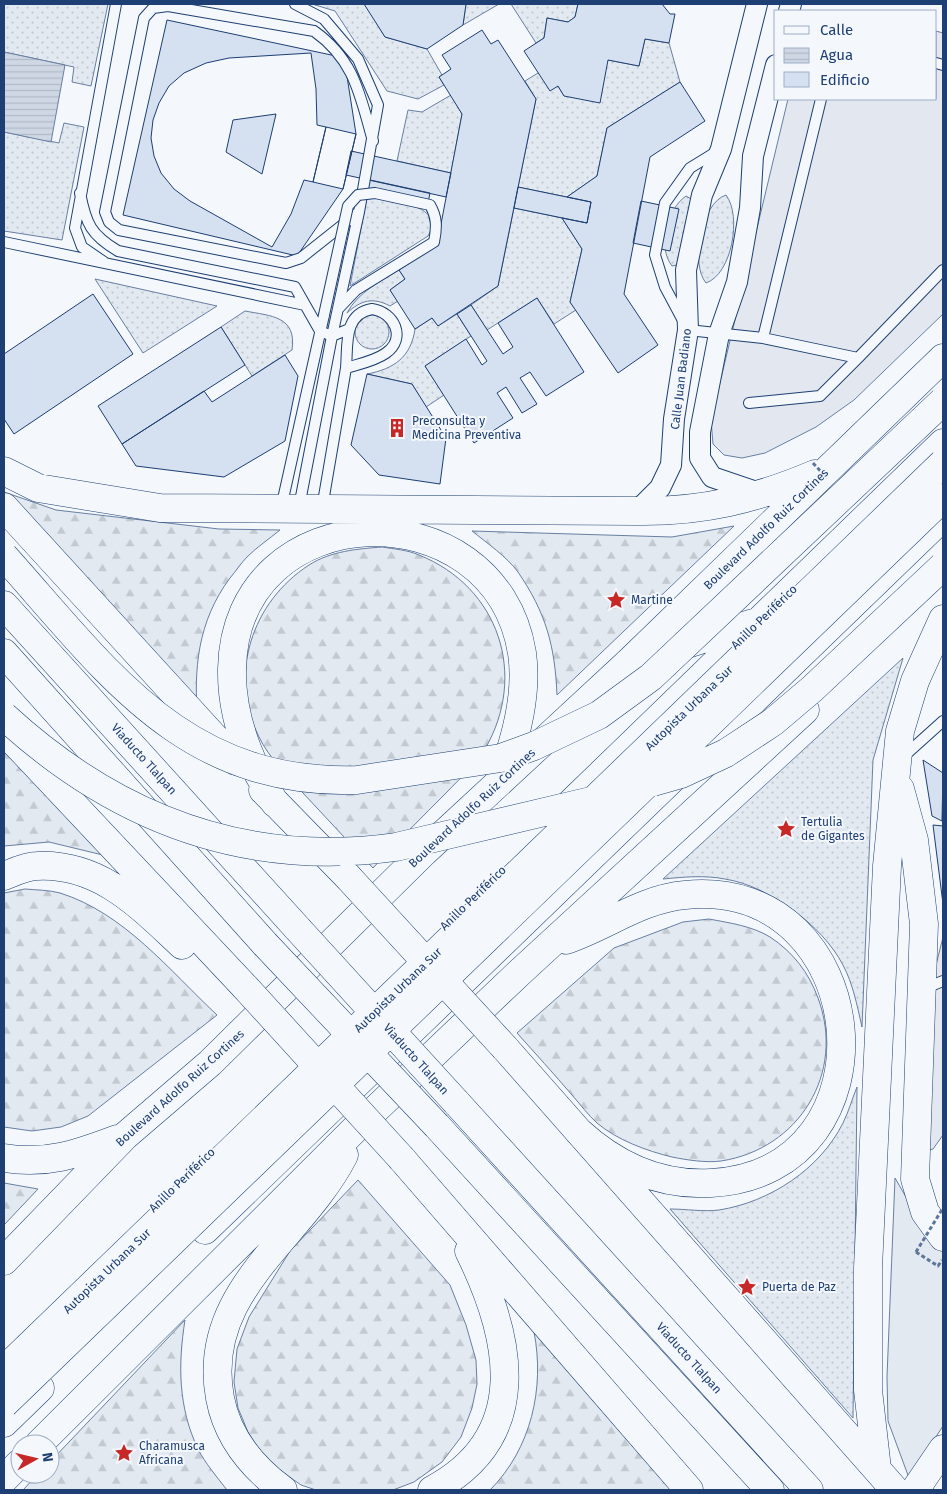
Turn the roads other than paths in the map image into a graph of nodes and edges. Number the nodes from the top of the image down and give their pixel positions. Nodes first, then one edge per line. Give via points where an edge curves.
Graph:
1 (116, 4) edge
2 (295, 4) edge
3 (757, 4) edge
4 (774, 73) edge
5 (821, 100) edge
6 (373, 141) junction
7 (721, 149) junction
8 (753, 156) junction
9 (80, 193) junction
10 (359, 212) junction
11 (4, 242) edge
12 (109, 266) junction
13 (943, 270) edge
14 (305, 305) junction
15 (339, 308) junction
16 (349, 329) junction
17 (688, 330) junction
18 (320, 331) junction
19 (719, 334) junction
20 (332, 336) junction
21 (763, 338) junction
22 (858, 358) junction
23 (943, 358) edge
24 (346, 368) junction
25 (943, 400) edge
26 (749, 403) dead end
27 (943, 443) edge
28 (943, 463) edge
29 (830, 467) junction
30 (4, 471) edge
31 (764, 494) junction
32 (943, 498) edge
33 (4, 507) edge
34 (300, 509) junction
35 (637, 512) junction
36 (943, 517) edge
37 (4, 556) edge
38 (943, 566) edge
39 (943, 583) edge
40 (4, 605) edge
41 (943, 619) edge
42 (759, 621) junction
43 (4, 653) edge
44 (628, 663) junction
45 (4, 716) edge
46 (943, 721) edge
47 (4, 731) edge
48 (896, 767) junction
49 (500, 782) junction
50 (275, 803) junction
51 (4, 876) edge
52 (550, 945) junction
53 (238, 980) junction
54 (933, 985) edge
55 (357, 1127) junction
56 (578, 1132) junction
57 (126, 1136) junction
58 (4, 1158) edge
59 (445, 1211) junction
60 (943, 1237) edge
61 (4, 1261) edge
62 (4, 1354) edge
63 (4, 1370) edge
64 (4, 1404) edge
65 (4, 1423) edge
66 (49, 1434) edge
67 (943, 1449) edge
68 (895, 1484) edge
69 (283, 1490) edge
70 (432, 1490) edge
71 (689, 1490) edge
72 (770, 1490) edge
73 (808, 1490) edge

1 - 9 lane
2 - 6 lane via 324,19 358,59 378,105
3 - 7 street, Calle Juan Badiano
4 - 8 street, Calle Juan Badiano
5 - 21 lane
6 - 10 lane
6 - 10 lane via 349,66 330,43 314,32 168,6 153,8 144,18 105,212 109,222 120,230 286,263 301,258
7 - 8 street
7 - 17 street, Calle Juan Badiano via 702,194 686,270
7 - 17 lane via 690,168 665,203 656,246 655,255 665,287
8 - 19 street, Calle Juan Badiano via 750,208 737,282
9 - 12 lane via 75,228 82,247
9 - 14 lane via 85,220 99,240 118,251 295,287
10 - 15 lane
11 - 12 lane
12 - 14 lane
13 - 22 lane
14 - 18 lane
15 - 18 lane, bridge via 356,290 434,242 436,214 430,204 375,193 358,195 348,206
15 - 20 lane
16 - 20 lane
16 - 24 lane
16 - 24 lane via 359,313 372,309 389,316 397,333 396,341 388,352
17 - 19 lane
17 - 35 street, Calle Juan Badiano via 674,418 671,466 660,488
18 - 20 lane
18 - 34 lane
19 - 21 lane
19 - 31 street, Calle Juan Badiano via 700,432 700,458 712,476
20 - 34 lane
21 - 22 lane
22 - 26 lane via 820,396
23 - 29 main road, Boulevard Adolfo Ruiz Cortines
24 - 34 lane
25 - 37 main road, bridge via 651,677 598,715 567,732 500,758 357,780 334,780 273,772 226,757 169,726 119,686
27 - 42 main road, Anillo Periférico
28 - 63 main road, Autopista Urbana Sur, bridge
29 - 31 main road
29 - 44 main road, Boulevard Adolfo Ruiz Cortines
30 - 34 main road via 38,488 160,508
31 - 35 main road via 677,512
32 - 64 main road, Autopista Urbana Sur, bridge
33 - 50 main road
34 - 35 main road
36 - 65 main road
38 - 45 main road, bridge via 793,706 726,753 682,774 571,807 396,847 337,852 281,850 178,827 85,777 32,741
39 - 52 main road
40 - 73 main road, Viaducto Tlalpan, bridge
41 - 48 main road via 906,706
42 - 44 main road
42 - 62 main road, Anillo Periférico
43 - 72 main road, bridge via 265,944 437,1126
44 - 49 main road, Boulevard Adolfo Ruiz Cortines
46 - 48 lane
47 - 53 main road
48 - 54 main road via 914,840
48 - 68 main road via 868,1268 868,1390
49 - 50 main road via 518,724 523,673 517,634 501,599 478,571 456,554 432,542 398,533 357,532 318,542 282,561 256,588 239,619 232,654 235,706 249,757
49 - 57 main road, Boulevard Adolfo Ruiz Cortines via 210,1062
50 - 56 main road, bridge via 348,877
51 - 53 main road via 36,866 67,867 95,877 132,898 198,957
52 - 55 main road
52 - 56 main road via 667,897 702,894 740,898 775,912 806,940 826,974 841,1032 839,1068 824,1117 800,1148 770,1170 754,1177 699,1184 664,1180 614,1160
53 - 59 main road, bridge via 402,1159
54 - 60 main road via 915,1179 925,1212
55 - 66 main road
55 - 69 main road via 325,1185 241,1291 222,1330 217,1351 218,1386 226,1420 245,1454
56 - 68 main road
57 - 58 main road via 72,1156 24,1161
57 - 61 main road, Boulevard Adolfo Ruiz Cortines
59 - 70 main road via 472,1258 492,1307 502,1340 506,1377 499,1414 485,1444 463,1469
59 - 71 main road
67 - 68 main road

